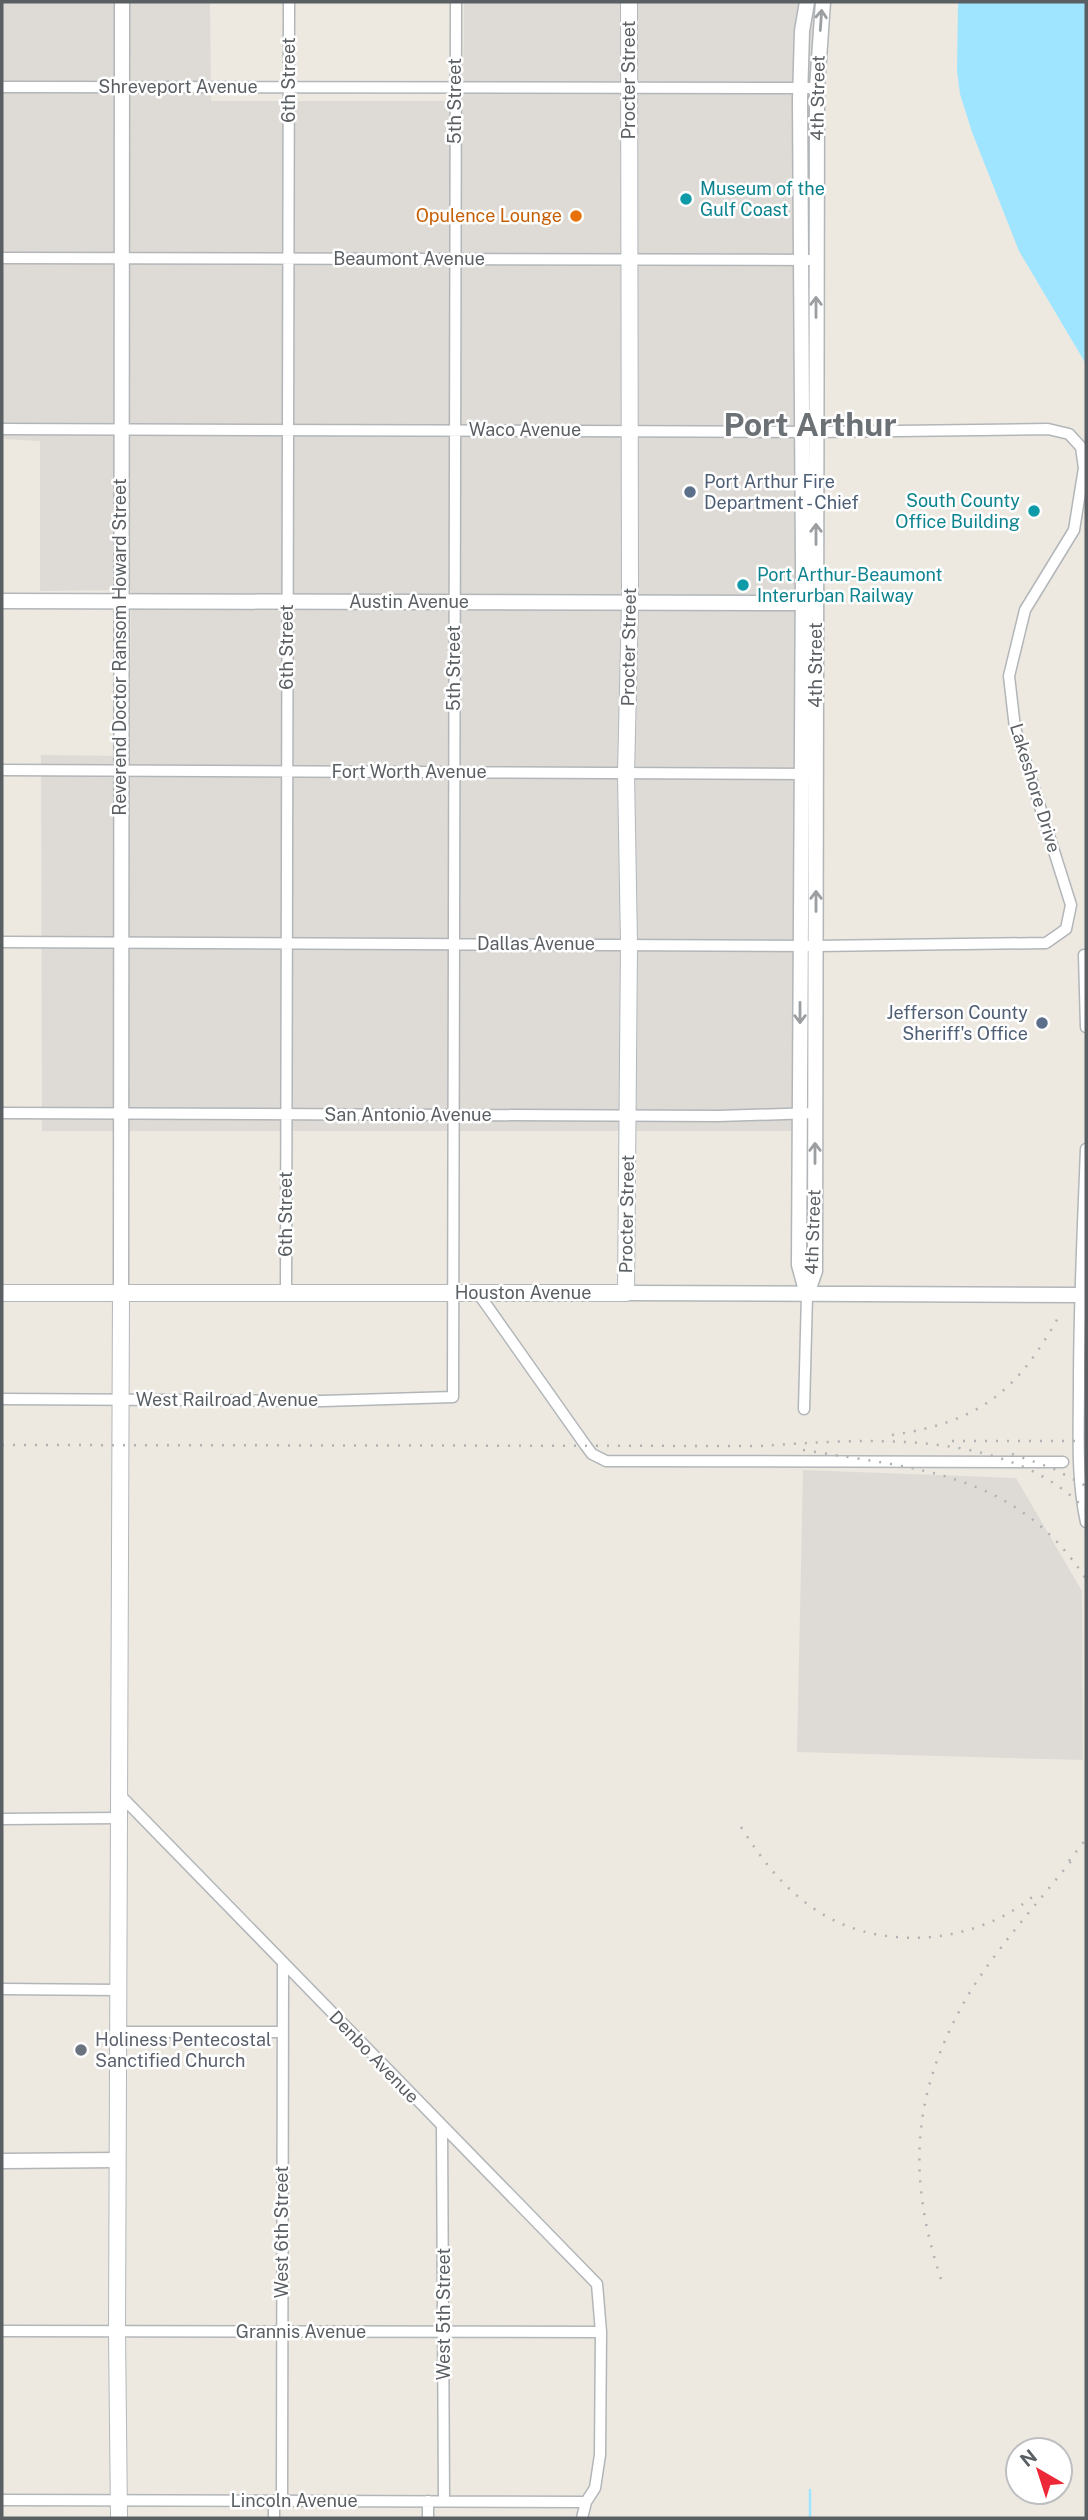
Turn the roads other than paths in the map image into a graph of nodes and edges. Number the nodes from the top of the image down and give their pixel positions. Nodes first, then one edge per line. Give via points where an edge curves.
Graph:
1 (122, 2) edge
2 (289, 2) edge
3 (456, 2) edge
4 (629, 2) edge
5 (807, 2) edge
6 (823, 2) edge
7 (629, 86) junction
8 (2, 87) edge
9 (121, 87) junction
10 (289, 87) junction
11 (456, 88) junction
12 (801, 88) junction
13 (817, 88) junction
14 (2, 258) edge
15 (121, 259) junction
16 (288, 259) junction
17 (455, 259) junction
18 (630, 260) junction
19 (800, 260) junction
20 (816, 260) junction
21 (121, 428) junction
22 (2, 429) edge
23 (288, 429) junction
24 (455, 429) junction
25 (1048, 429) joint
26 (629, 431) junction
27 (809, 432) junction
28 (2, 601) edge
29 (454, 601) junction
30 (120, 602) junction
31 (288, 602) junction
32 (630, 603) junction
33 (809, 603) junction
34 (2, 770) edge
35 (120, 770) junction
36 (287, 771) junction
37 (454, 772) junction
38 (626, 774) junction
39 (808, 774) junction
40 (1066, 929) joint
41 (2, 942) edge
42 (120, 942) junction
43 (287, 943) junction
44 (453, 943) junction
45 (629, 944) junction
46 (800, 945) junction
47 (816, 946) junction
48 (1084, 955) dead end
49 (1086, 1027) edge
50 (2, 1113) edge
51 (815, 1113) junction
52 (120, 1114) junction
53 (800, 1114) junction
54 (286, 1115) junction
55 (453, 1115) junction
56 (628, 1116) junction
57 (1086, 1149) edge
58 (2, 1293) edge
59 (121, 1293) junction
60 (286, 1293) junction
61 (453, 1293) junction
62 (478, 1293) junction
63 (626, 1293) junction
64 (807, 1294) junction
65 (1083, 1295) edge
66 (2, 1399) edge
67 (119, 1399) junction
68 (804, 1409) dead end
69 (1063, 1462) dead end
70 (1086, 1522) edge
71 (118, 1793) junction
72 (118, 1818) junction
73 (2, 1819) edge
74 (283, 1963) junction
75 (2, 1989) edge
76 (118, 1990) junction
77 (118, 2032) junction
78 (283, 2032) junction
79 (442, 2127) junction
80 (118, 2160) junction
81 (2, 2161) edge
82 (2, 2332) edge
83 (117, 2332) junction
84 (282, 2332) junction
85 (444, 2332) junction
86 (601, 2332) junction
87 (2, 2500) edge
88 (119, 2501) junction
89 (278, 2501) junction
90 (428, 2501) junction
91 (444, 2501) junction
92 (586, 2502) junction
93 (119, 2518) edge
94 (274, 2518) edge
95 (428, 2518) edge
96 (582, 2518) edge

1 - 9 street, Reverend Doctor Ransom Howard Street
2 - 10 street, 6th Street
3 - 11 street, 5th Street
4 - 7 main road, Procter Street
5 - 12 street, 4th Street
13 -> 6 street, 4th Street
7 - 11 street, Shreveport Avenue
7 - 12 street, Shreveport Avenue
7 - 18 main road, Procter Street
8 - 9 street, Shreveport Avenue
9 - 10 street, Shreveport Avenue
9 - 15 street, Reverend Doctor Ransom Howard Street
10 - 11 street, Shreveport Avenue
10 - 16 street, 6th Street
11 - 17 street, 5th Street
12 - 13 street, Shreveport Avenue
12 - 19 street, 4th Street
13 - 20 street, 4th Street
14 - 15 street, Beaumont Avenue
15 - 16 street, Beaumont Avenue
15 - 21 street, Reverend Doctor Ransom Howard Street
16 - 17 street, Beaumont Avenue
16 - 23 street, 6th Street
17 - 18 street, Beaumont Avenue
17 - 24 street, 5th Street
18 - 19 street, Beaumont Avenue
18 - 26 main road, Procter Street
19 - 20 street, Beaumont Avenue
19 - 27 street, 4th Street
27 -> 20 street, 4th Street
21 - 22 street, Waco Avenue
21 - 23 street, Waco Avenue
21 - 30 street, Reverend Doctor Ransom Howard Street
23 - 24 street, Waco Avenue
23 - 31 street, 6th Street
24 - 26 street, Waco Avenue
24 - 29 street, 5th Street
25 - 27 street, Waco Avenue
25 - 40 street, Lakeshore Drive via 1069,434 1081,447 1084,468 1074,530 1025,610 1009,676 1015,727 1071,905
26 - 27 street, Waco Avenue
26 - 32 main road, Procter Street
27 - 33 street, 4th Street
28 - 30 street, Austin Avenue
29 - 31 street, Austin Avenue
29 - 32 street, Austin Avenue
29 - 37 street, 5th Street
30 - 31 street, Austin Avenue
30 - 35 street, Reverend Doctor Ransom Howard Street
31 - 36 street, 6th Street
32 - 33 street, Austin Avenue
32 - 38 main road, Procter Street
33 - 39 street, 4th Street
34 - 35 street, Fort Worth Avenue
35 - 36 street, Fort Worth Avenue
35 - 42 street, Reverend Doctor Ransom Howard Street
36 - 37 street, Fort Worth Avenue
36 - 43 street, 6th Street
37 - 38 street, Fort Worth Avenue
37 - 44 street, 5th Street
38 - 39 street, Fort Worth Avenue
38 - 45 main road, Procter Street
39 - 46 street, 4th Street
47 -> 39 street, 4th Street
40 - 47 street, Dallas Avenue via 1046,943 1029,945
41 - 42 street, Dallas Avenue
42 - 43 street, Dallas Avenue
42 - 52 street, Reverend Doctor Ransom Howard Street
43 - 44 street, Dallas Avenue
43 - 54 street, 6th Street
44 - 45 street, Dallas Avenue
44 - 55 street, 5th Street
45 - 46 street, Dallas Avenue
45 - 56 main road, Procter Street
46 - 47 street, Dallas Avenue
46 -> 53 street, 4th Street
47 - 51 street, 4th Street
48 - 49 street
50 - 52 street, San Antonio Avenue
51 - 53 street, San Antonio Avenue
64 -> 51 street, 4th Street via 815,1270
52 - 54 street, San Antonio Avenue
52 - 59 street, Reverend Doctor Ransom Howard Street
53 - 56 street, San Antonio Avenue
53 - 64 street, 4th Street via 799,1265
54 - 55 street, San Antonio Avenue
54 - 60 street, 6th Street
55 - 56 street, San Antonio Avenue
55 - 61 street, 5th Street
56 - 63 main road, Procter Street
57 - 65 street
58 - 59 main road, Houston Avenue
59 - 60 main road, Houston Avenue
59 - 67 main road
60 - 61 main road, Houston Avenue
61 - 62 main road, Houston Avenue
61 - 67 street, West Railroad Avenue via 453,1397
62 - 63 main road, Houston Avenue
62 - 69 street via 592,1454 606,1461
63 - 64 street, Houston Avenue
64 - 65 street, Houston Avenue
64 - 68 street
65 - 70 street via 1080,1493
66 - 67 street, West Railroad Avenue
67 - 71 main road
71 - 72 main road
71 - 74 street, Denbo Avenue
72 - 73 street
72 - 76 main road
74 - 78 street, West 6th Street
74 - 79 street, Denbo Avenue
75 - 76 street
76 - 77 main road
77 - 78 street
77 - 80 main road
78 - 84 street, West 6th Street
79 - 85 street, West 5th Street
79 - 86 street, Denbo Avenue via 597,2284
80 - 81 street
80 - 83 main road
82 - 83 street, Grannis Avenue
83 - 84 street, Grannis Avenue
83 - 88 main road
84 - 85 street, Grannis Avenue
84 - 89 street, West 6th Street
85 - 86 street, Grannis Avenue
85 - 91 street, West 5th Street
86 - 92 street, Denbo Avenue via 600,2455 595,2488
87 - 88 street, Lincoln Avenue
88 - 89 street, Lincoln Avenue
88 - 93 main road
89 - 90 street, Lincoln Avenue
89 - 94 street, West 6th Street
90 - 91 street, Lincoln Avenue
90 - 95 street
91 - 92 street, Lincoln Avenue
92 - 96 street, Denbo Avenue

